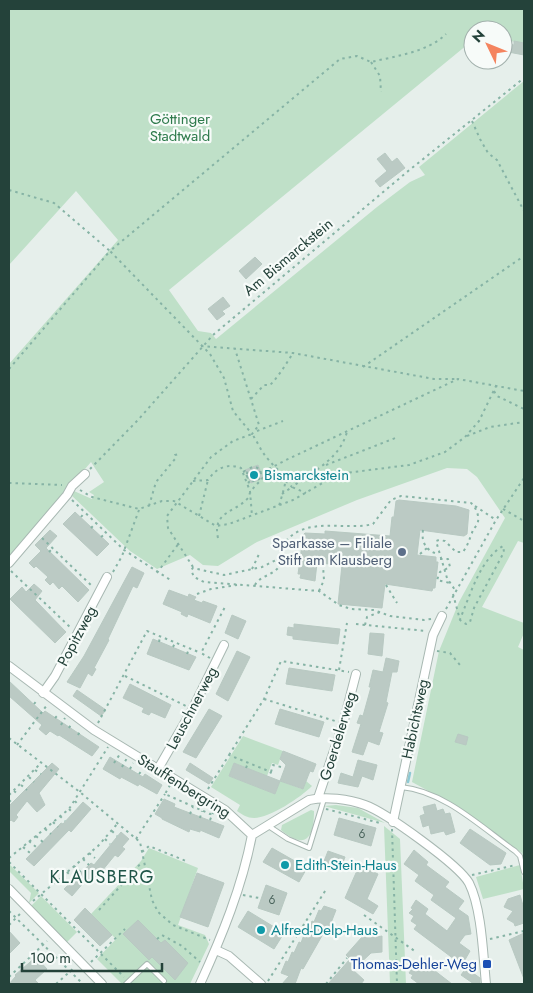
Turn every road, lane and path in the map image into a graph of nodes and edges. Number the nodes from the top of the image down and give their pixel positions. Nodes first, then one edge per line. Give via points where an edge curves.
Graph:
1 (446, 34) dead end
2 (371, 62) junction
3 (524, 78) edge
4 (381, 92) dead end
5 (472, 120) junction
6 (9, 190) edge
7 (524, 211) edge
8 (110, 251) junction
9 (524, 256) edge
10 (201, 346) junction
11 (235, 349) junction
12 (292, 353) junction
13 (364, 367) junction
14 (9, 369) edge
15 (458, 379) junction
16 (496, 386) junction
17 (494, 391) junction
18 (524, 391) edge
19 (251, 399) junction
20 (524, 409) edge
21 (283, 421) dead end
22 (524, 422) edge
23 (256, 431) junction
24 (347, 432) junction
25 (252, 434) junction
26 (398, 437) dead end
27 (464, 437) junction
28 (179, 454) dead end
29 (324, 465) junction
30 (276, 466) junction
31 (252, 469) junction
32 (267, 470) junction
33 (243, 472) junction
34 (260, 472) junction
35 (85, 474) joint
36 (254, 474) junction
37 (248, 477) junction
38 (524, 478) edge
39 (208, 480) junction
40 (256, 480) junction
41 (192, 481) junction
42 (286, 481) junction
43 (9, 483) edge
44 (248, 484) junction
45 (72, 486) junction
46 (292, 486) junction
47 (250, 491) junction
48 (308, 493) junction
49 (282, 494) junction
50 (67, 495) junction
51 (178, 502) junction
52 (149, 506) junction
53 (279, 506) junction
54 (474, 506) junction
55 (139, 509) junction
56 (503, 509) junction
57 (85, 512) junction
58 (199, 516) junction
59 (252, 516) junction
60 (81, 517) dead end
61 (496, 520) junction
62 (524, 521) edge
63 (96, 523) junction
64 (216, 526) junction
65 (91, 528) dead end
66 (423, 530) dead end
67 (36, 531) junction
68 (106, 533) junction
69 (102, 537) dead end
70 (218, 538) dead end
71 (179, 543) junction
72 (53, 548) junction
73 (427, 548) junction
74 (124, 550) junction
75 (49, 552) dead end
76 (260, 552) dead end
77 (420, 554) dead end
78 (438, 554) junction
79 (64, 559) junction
80 (278, 559) junction
81 (440, 559) junction
82 (9, 562) edge
83 (60, 562) dead end
84 (323, 566) dead end
85 (9, 568) edge
86 (193, 568) junction
87 (74, 569) junction
88 (116, 569) dead end
89 (252, 569) junction
90 (445, 571) junction
91 (71, 572) dead end
92 (157, 573) junction
93 (107, 577) dead end
94 (86, 580) junction
95 (172, 581) dead end
96 (450, 583) junction
97 (83, 584) dead end
98 (239, 584) junction
99 (255, 585) junction
100 (386, 585) dead end
101 (30, 589) junction
102 (455, 590) junction
103 (319, 591) junction
104 (27, 593) dead end
105 (100, 594) junction
106 (197, 594) dead end
107 (453, 594) junction
108 (41, 600) junction
109 (397, 602) dead end
110 (38, 603) dead end
111 (226, 605) dead end
112 (52, 610) junction
113 (380, 612) junction
114 (48, 614) dead end
115 (442, 616) junction
116 (460, 619) junction
117 (63, 621) junction
118 (347, 623) dead end
119 (59, 624) dead end
120 (356, 624) dead end
121 (365, 625) junction
122 (434, 632) junction
123 (78, 635) junction
124 (160, 637) junction
125 (158, 642) dead end
126 (175, 643) junction
127 (224, 645) dead end
128 (173, 647) dead end
129 (189, 649) junction
130 (430, 649) junction
131 (201, 653) junction
132 (187, 654) dead end
133 (217, 660) junction
134 (297, 664) junction
135 (460, 665) dead end
136 (9, 666) edge
137 (311, 666) junction
138 (296, 669) dead end
139 (327, 669) junction
140 (310, 671) dead end
141 (326, 674) dead end
142 (356, 674) dead end
143 (125, 676) junction
144 (138, 683) junction
145 (136, 687) dead end
146 (152, 690) junction
147 (43, 693) junction
148 (150, 694) dead end
149 (164, 696) junction
150 (264, 699) junction
151 (162, 700) dead end
152 (46, 706) dead end
153 (287, 706) junction
154 (192, 710) junction
155 (286, 711) dead end
156 (304, 711) junction
157 (302, 716) dead end
158 (318, 716) junction
159 (103, 717) dead end
160 (316, 720) dead end
161 (336, 721) dead end
162 (9, 738) edge
163 (112, 741) junction
164 (17, 745) junction
165 (229, 755) junction
166 (42, 762) junction
167 (248, 763) junction
168 (281, 767) dead end
169 (246, 768) dead end
170 (158, 769) junction
171 (35, 770) junction
172 (270, 772) junction
173 (40, 774) dead end
174 (269, 776) dead end
175 (29, 777) junction
176 (174, 779) junction
177 (34, 782) dead end
178 (21, 785) junction
179 (209, 787) dead end
180 (401, 787) junction
181 (27, 790) dead end
182 (14, 791) junction
183 (81, 792) junction
184 (165, 794) junction
185 (9, 795) edge
186 (19, 795) dead end
187 (321, 798) junction
188 (9, 800) edge
189 (74, 801) junction
190 (12, 803) dead end
191 (79, 806) dead end
192 (193, 807) junction
193 (322, 808) junction
194 (68, 809) junction
195 (202, 811) junction
196 (73, 813) dead end
197 (213, 813) junction
198 (190, 814) dead end
199 (60, 816) junction
200 (222, 816) dead end
201 (200, 818) dead end
202 (210, 820) dead end
203 (53, 822) junction
204 (65, 822) dead end
205 (118, 823) junction
206 (267, 825) junction
207 (393, 825) junction
208 (58, 826) dead end
209 (45, 829) junction
210 (112, 831) junction
211 (51, 834) dead end
212 (252, 835) junction
213 (36, 836) junction
214 (118, 836) dead end
215 (105, 839) junction
216 (136, 839) junction
217 (29, 841) junction
218 (44, 843) dead end
219 (110, 844) dead end
220 (98, 846) junction
221 (23, 847) junction
222 (36, 847) dead end
223 (102, 850) dead end
224 (142, 852) junction
225 (30, 853) dead end
226 (89, 854) junction
227 (94, 858) dead end
228 (82, 859) junction
229 (9, 860) edge
230 (186, 861) dead end
231 (143, 862) junction
232 (522, 864) junction
233 (89, 865) dead end
234 (74, 866) junction
235 (67, 872) junction
236 (524, 872) edge
237 (82, 873) dead end
238 (61, 877) junction
239 (465, 877) junction
240 (74, 878) dead end
241 (68, 884) dead end
242 (326, 888) dead end
243 (9, 889) edge
244 (41, 893) junction
245 (236, 893) junction
246 (259, 898) dead end
247 (27, 907) junction
248 (98, 910) dead end
249 (9, 911) edge
250 (364, 915) dead end
251 (16, 918) junction
252 (9, 925) edge
253 (125, 929) dead end
254 (524, 931) edge
255 (396, 937) junction
256 (158, 939) dead end
257 (487, 940) dead end
258 (43, 945) junction
259 (217, 946) junction
260 (416, 952) dead end
261 (101, 953) junction
262 (347, 958) dead end
263 (26, 961) junction
264 (80, 961) junction
265 (29, 964) dead end
266 (87, 966) dead end
267 (207, 969) junction
268 (70, 972) junction
269 (9, 977) edge
270 (164, 981) dead end
271 (127, 983) edge
272 (56, 984) edge
273 (82, 984) edge
274 (102, 984) edge
275 (200, 984) edge
276 (263, 984) edge
277 (326, 984) edge
278 (397, 984) edge
279 (486, 984) edge

1 - 2 path via 438,42 425,47
2 - 4 path via 380,76
2 - 8 path via 357,56 340,59
3 - 5 path, Am Bismarckstein
5 - 7 path
5 - 10 path, Am Bismarckstein
6 - 8 path via 54,203
8 - 10 path
8 - 14 path
9 - 13 path
10 - 11 path
10 - 25 path via 210,354 224,378 233,411
10 - 35 path, Am Bismarckstein via 138,420
11 - 12 path
11 - 19 path
12 - 13 path
12 - 19 path via 280,375
13 - 15 path via 434,379
15 - 16 path
15 - 24 path
16 - 17 path
16 - 18 path
17 - 20 path
17 - 27 path via 479,421
19 - 23 path via 259,425
21 - 23 path
22 - 27 path via 490,427
23 - 25 path
24 - 29 path via 337,452
24 - 30 path
25 - 30 path via 266,458
25 - 41 path via 218,451
26 - 29 path
27 - 48 path via 432,458 409,465 338,474
28 - 52 path via 175,454 175,459 156,482
29 - 46 path
30 - 32 path
30 - 42 path
31 - 34 path via 257,466
31 - 36 path
31 - 37 path via 246,471
32 - 34 path
32 - 47 path via 264,479
33 - 37 path
33 - 39 path via 241,468 226,466 212,472
33 - 44 path
34 - 36 path
34 - 40 path via 262,477
35 - 45 street
36 - 37 path
36 - 40 path
37 - 40 path via 251,482
37 - 44 path
38 - 56 path
39 - 41 path
39 - 58 path
41 - 51 path
42 - 46 path
42 - 49 path
43 - 45 path
44 - 47 path
45 - 50 street
45 - 55 path via 92,497
46 - 48 path
46 - 49 path
47 - 59 path
47 - 64 path via 248,498 230,510
48 - 53 path
49 - 53 path
50 - 57 path
50 - 67 street
51 - 52 path via 162,501
51 - 58 path
51 - 71 path via 167,516 168,528
52 - 55 path
53 - 59 path
54 - 61 path
54 - 78 path via 477,525 467,547 463,552 456,552 445,541 439,540 436,546
54 - 80 path via 441,499 396,497 373,524 317,527 293,535 284,542
55 - 74 path
56 - 61 path
56 - 62 path
57 - 60 path
57 - 63 path
58 - 64 path
59 - 64 path
61 - 102 path
63 - 65 path
63 - 68 path
64 - 70 path
66 - 73 path via 422,540
67 - 72 path
67 - 82 street
68 - 69 path
68 - 74 path
71 - 86 path
71 - 92 path
72 - 75 path
72 - 79 path
73 - 77 path
73 - 78 path
74 - 88 path
74 - 92 path
76 - 89 path
78 - 81 path
79 - 83 path
79 - 87 path
80 - 89 path
80 - 99 path via 278,570 258,580
81 - 90 path
81 - 90 path via 450,562
84 - 103 path via 324,580
85 - 101 path
86 - 89 path via 224,575
86 - 98 path via 191,573 194,577 204,582
87 - 91 path
87 - 94 path
90 - 96 path
90 - 96 path via 438,574 437,580
92 - 95 path
93 - 105 street, Popitzweg
94 - 97 path
94 - 105 path
96 - 102 path
98 - 99 path
98 - 106 path
99 - 103 path
100 - 109 path
101 - 104 path
101 - 108 path
102 - 107 path
103 - 113 path via 339,605
105 - 123 street, Popitzweg
107 - 115 path
107 - 116 path
108 - 110 path
108 - 112 path
111 - 131 path
112 - 114 path
112 - 117 path
113 - 115 path via 424,620
113 - 121 path via 366,617
115 - 122 street, Habichtsweg
116 - 116 path via 487,562 503,546 504,552 474,608 470,622 465,624
117 - 119 path
117 - 123 path
118 - 139 path via 339,670
120 - 121 path
121 - 122 path
122 - 130 street, Habichtsweg
123 - 147 street, Popitzweg
124 - 125 path
124 - 126 path
124 - 143 path via 147,631
126 - 128 path
126 - 129 path
127 - 133 street, Leuschnerweg
129 - 131 path
129 - 132 path
130 - 135 path via 450,653
130 - 180 street, Habichtsweg
131 - 133 path
133 - 154 street, Leuschnerweg
134 - 137 path
134 - 138 path
134 - 150 path via 281,661
136 - 147 street, Stauffenbergring
137 - 139 path
137 - 140 path
139 - 141 path
142 - 187 street, Goerdelerweg
143 - 144 path
143 - 159 path
144 - 145 path
144 - 146 path
146 - 148 path
146 - 149 path
147 - 163 street, Stauffenbergring
149 - 151 path
149 - 154 path
150 - 153 path
150 - 165 path
152 - 164 path
153 - 155 path
153 - 156 path
154 - 170 street, Leuschnerweg
156 - 157 path
156 - 158 path
158 - 160 path
158 - 161 path
162 - 164 path
163 - 170 street, Stauffenbergring
163 - 183 path
164 - 166 path
165 - 167 path
165 - 179 path
166 - 171 path
166 - 183 path
167 - 169 path
167 - 172 path
168 - 172 path via 273,765
170 - 176 street, Stauffenbergring
171 - 173 path
171 - 175 path
172 - 174 path
175 - 177 path
175 - 178 path
176 - 184 path
176 - 212 street, Stauffenbergring via 225,810
178 - 181 path
178 - 182 path
180 - 207 street, Habichtsweg
180 - 232 lane via 419,790 448,804 515,851
182 - 185 path
182 - 186 path
183 - 189 path
183 - 205 path
184 - 192 path
184 - 216 path
187 - 193 lane, Goerdelerweg
187 - 206 street, Goerdelerweg via 309,800
187 - 207 street, Goerdelerweg via 365,805
188 - 190 path
189 - 191 path
189 - 194 path
192 - 195 path
192 - 198 path
193 - 206 lane, Goerdelerweg via 309,848
193 - 207 path
194 - 196 path
194 - 199 path
195 - 197 path
195 - 201 path
197 - 200 path
197 - 202 path
199 - 203 path
199 - 204 path
203 - 208 path
203 - 209 path
205 - 210 path
205 - 216 path
206 - 212 street, Goerdelerweg
207 - 239 street, Goerdelerweg via 445,859
207 - 255 path
209 - 211 path
209 - 213 path
210 - 214 path
210 - 215 path
212 - 245 street
213 - 217 path
213 - 218 path
215 - 219 path
215 - 220 path
216 - 224 path
217 - 221 path
217 - 222 path
220 - 223 path
220 - 226 path
221 - 225 path
221 - 229 path
224 - 230 path via 149,846
224 - 231 path
226 - 227 path
226 - 228 path
228 - 233 path
228 - 234 path
229 - 244 path
231 - 248 path
231 - 259 path via 152,900 164,919
232 - 236 lane
232 - 239 path
234 - 235 path
234 - 237 path
235 - 238 path
235 - 240 path
238 - 241 path
238 - 244 path
239 - 279 street via 475,904
242 - 276 path
243 - 247 street
244 - 247 path
244 - 261 path
245 - 246 path
245 - 259 street
247 - 264 street
249 - 251 path
250 - 255 path
251 - 252 path
251 - 258 path
253 - 261 path
254 - 257 path
255 - 260 path
255 - 278 path
256 - 267 path via 162,935 182,946
258 - 263 path
258 - 268 path
259 - 267 street
259 - 276 street
261 - 266 path
261 - 271 path
262 - 277 path
263 - 265 path
263 - 269 path
264 - 268 path
264 - 274 street
267 - 275 street
268 - 272 path
268 - 273 path
270 - 271 lane via 147,964

